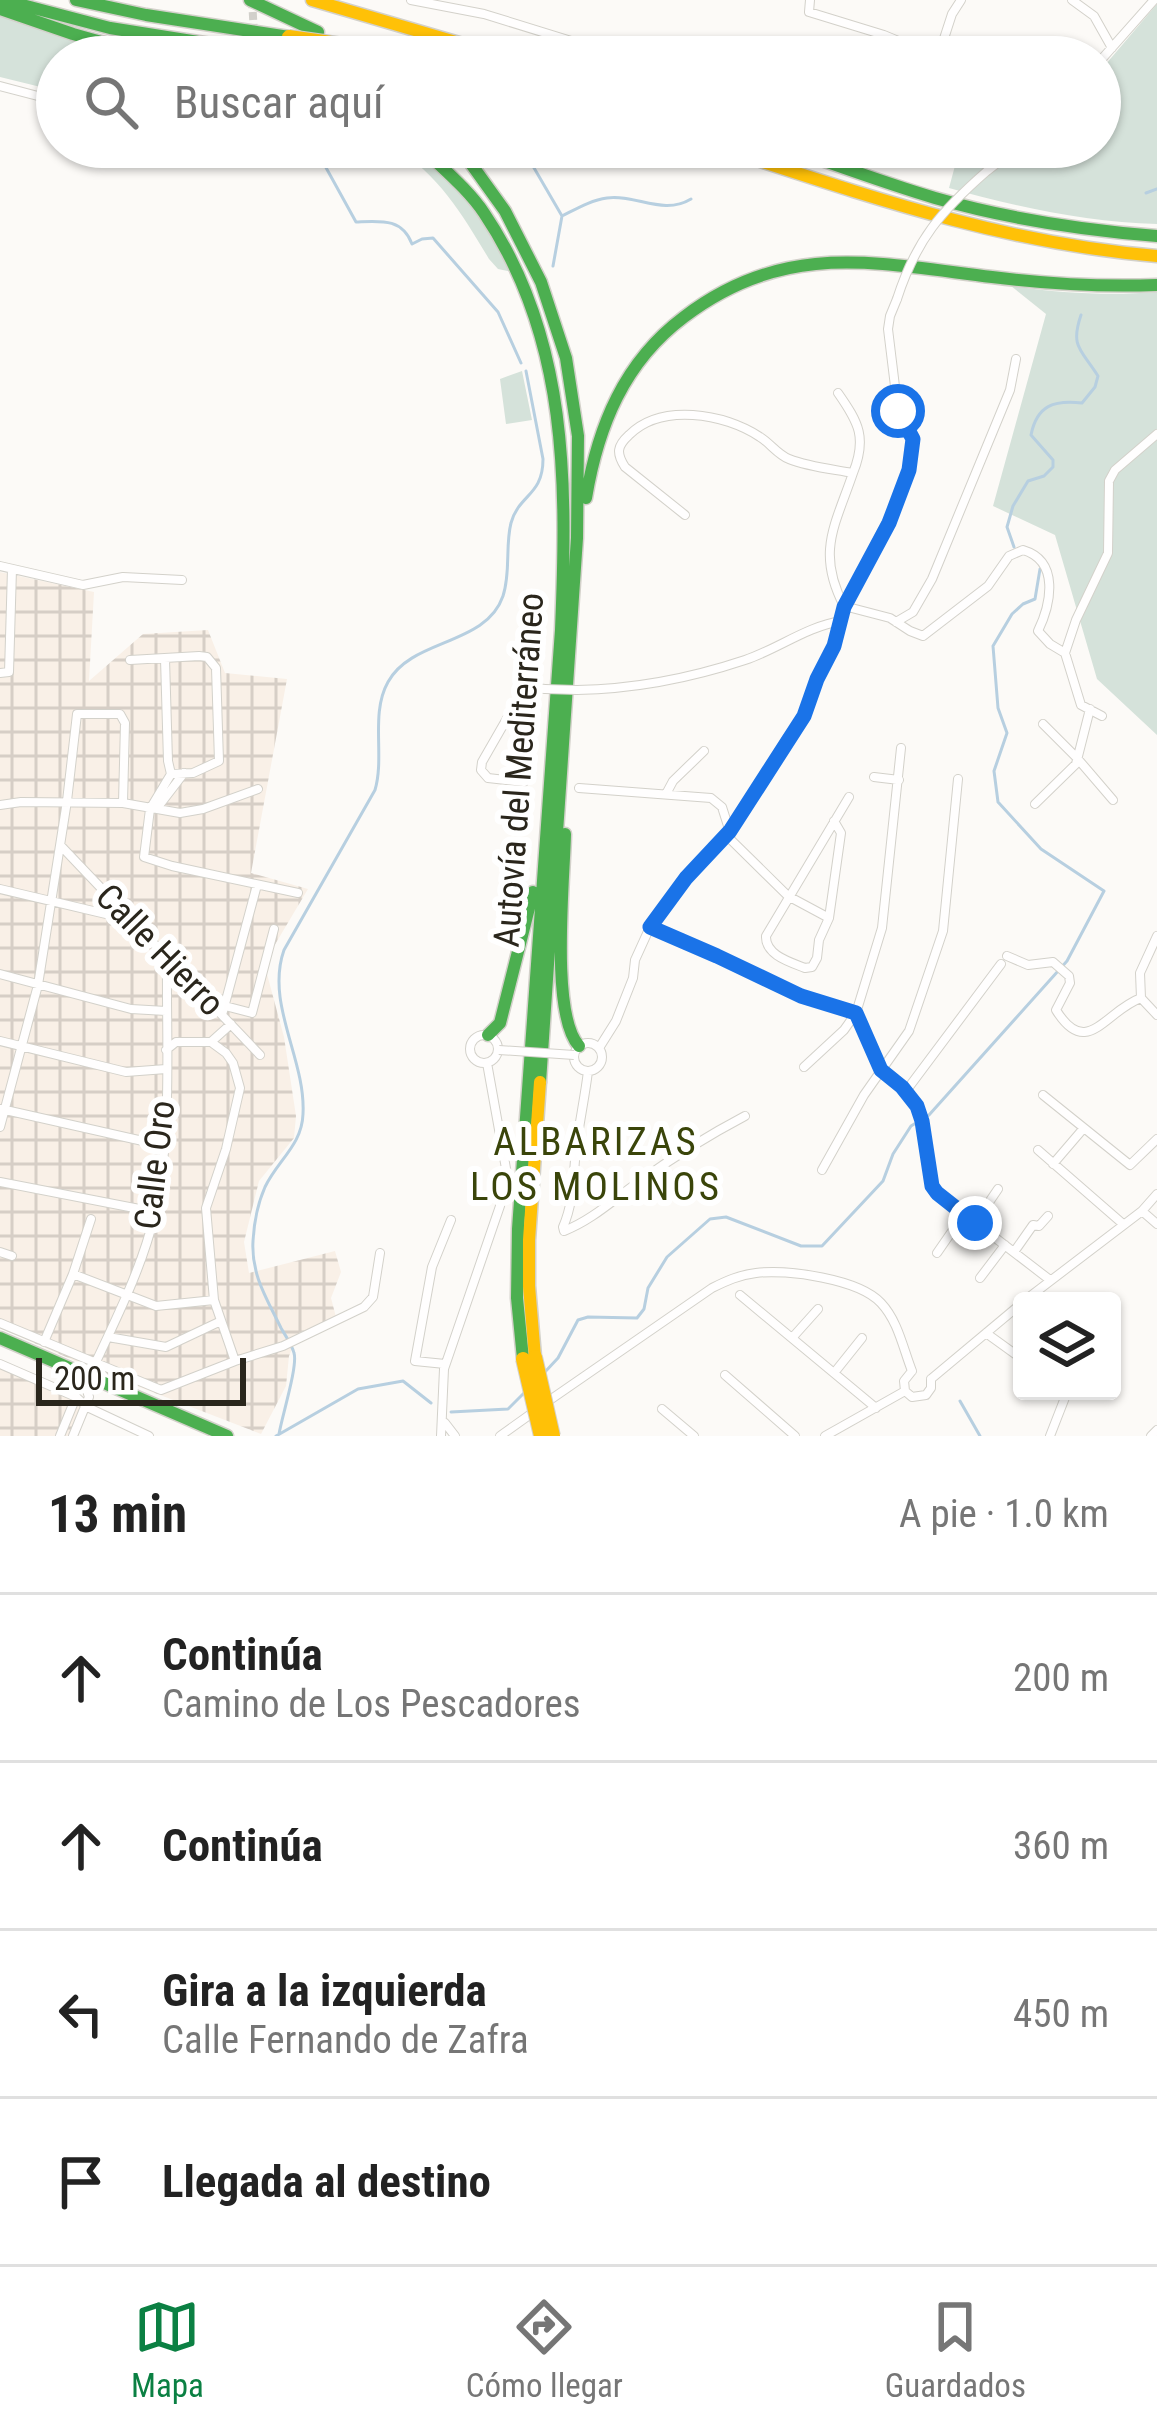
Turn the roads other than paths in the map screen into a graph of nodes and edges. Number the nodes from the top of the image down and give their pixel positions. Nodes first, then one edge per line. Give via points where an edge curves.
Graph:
1 (4, 0) edge
2 (76, 0) edge
3 (250, 0) edge
4 (266, 0) edge
5 (312, 0) edge
6 (411, 0) edge
7 (811, 0) edge
8 (961, 0) edge
9 (1072, 0) edge
10 (1154, 0) edge
11 (0, 8) edge
12 (288, 16) junction
13 (318, 32) dead end
14 (80, 36) edge
15 (164, 36) edge
16 (283, 36) edge
17 (435, 36) edge
18 (555, 36) edge
19 (886, 36) edge
20 (944, 36) edge
21 (1105, 36) edge
22 (1121, 38) edge
23 (0, 86) edge
24 (36, 95) edge
25 (445, 168) edge
26 (475, 168) edge
27 (782, 168) edge
28 (845, 168) edge
29 (991, 168) edge
30 (1157, 236) edge
31 (1157, 256) edge
32 (1157, 285) edge
33 (1016, 359) dead end
34 (838, 393) dead end
35 (1157, 434) edge
36 (853, 473) junction
37 (685, 514) dead end
38 (577, 538) junction
39 (0, 566) edge
40 (12, 568) junction
41 (0, 579) edge
42 (182, 580) dead end
43 (12, 582) junction
44 (844, 607) junction
45 (842, 621) junction
46 (896, 622) junction
47 (1065, 653) junction
48 (165, 659) junction
49 (130, 660) dead end
50 (0, 673) edge
51 (1090, 710) junction
52 (1102, 716) dead end
53 (1043, 724) dead end
54 (901, 748) dead end
55 (704, 751) dead end
56 (562, 754) junction
57 (1077, 758) junction
58 (184, 773) junction
59 (171, 774) junction
60 (874, 777) dead end
61 (958, 779) dead end
62 (898, 780) junction
63 (524, 782) dead end
64 (258, 788) dead end
65 (578, 788) dead end
66 (548, 792) junction
67 (666, 794) junction
68 (849, 797) dead end
69 (1114, 800) dead end
70 (67, 801) junction
71 (123, 802) junction
72 (1035, 804) dead end
73 (0, 805) edge
74 (149, 809) junction
75 (834, 821) junction
76 (728, 833) junction
77 (59, 844) junction
78 (257, 885) junction
79 (0, 889) edge
80 (298, 893) dead end
81 (788, 896) junction
82 (50, 901) junction
83 (830, 918) junction
84 (132, 920) junction
85 (650, 927) junction
86 (274, 929) dead end
87 (1157, 936) edge
88 (167, 957) junction
89 (0, 974) edge
90 (38, 985) junction
91 (1141, 998) junction
92 (166, 1011) junction
93 (224, 1011) junction
94 (856, 1013) junction
95 (1157, 1015) edge
96 (231, 1024) junction
97 (488, 1035) junction
98 (0, 1041) edge
99 (211, 1042) junction
100 (21, 1047) junction
101 (599, 1048) junction
102 (166, 1050) junction
103 (499, 1050) junction
104 (576, 1051) junction
105 (260, 1055) dead end
106 (487, 1063) junction
107 (804, 1067) dead end
108 (166, 1070) junction
109 (881, 1070) junction
110 (588, 1071) junction
111 (906, 1091) junction
112 (1043, 1095) dead end
113 (2, 1109) edge
114 (745, 1117) dead end
115 (0, 1127) edge
116 (1083, 1129) junction
117 (1157, 1139) edge
118 (165, 1146) junction
119 (1038, 1150) dead end
120 (1054, 1164) junction
121 (822, 1170) dead end
122 (0, 1182) edge
123 (998, 1190) dead end
124 (1157, 1194) edge
125 (1142, 1211) junction
126 (155, 1212) junction
127 (964, 1214) junction
128 (1048, 1216) dead end
129 (92, 1219) dead end
130 (452, 1220) dead end
131 (975, 1223) junction
132 (1124, 1224) junction
133 (1157, 1224) edge
134 (1005, 1245) junction
135 (0, 1252) edge
136 (1014, 1252) junction
137 (380, 1253) dead end
138 (937, 1253) dead end
139 (12, 1256) dead end
140 (73, 1274) junction
141 (980, 1279) dead end
142 (1050, 1280) junction
143 (1035, 1292) edge
144 (126, 1293) junction
145 (740, 1295) dead end
146 (214, 1300) junction
147 (818, 1309) dead end
148 (1013, 1310) edge
149 (221, 1322) junction
150 (0, 1323) edge
151 (986, 1333) junction
152 (108, 1336) junction
153 (793, 1338) junction
154 (862, 1338) dead end
155 (0, 1341) edge
156 (44, 1342) junction
157 (1013, 1352) edge
158 (529, 1358) junction
159 (235, 1361) junction
160 (0, 1364) edge
161 (95, 1364) junction
162 (445, 1364) junction
163 (834, 1372) junction
164 (922, 1373) junction
165 (725, 1375) dead end
166 (84, 1381) junction
167 (123, 1391) junction
168 (905, 1391) junction
169 (76, 1397) junction
170 (1064, 1400) edge
171 (86, 1407) junction
172 (876, 1408) junction
173 (662, 1409) dead end
174 (442, 1416) junction
175 (60, 1436) edge
176 (73, 1436) edge
177 (149, 1436) edge
178 (209, 1436) edge
179 (227, 1436) edge
180 (441, 1436) edge
181 (455, 1436) edge
182 (500, 1436) edge
183 (541, 1436) edge
184 (553, 1436) edge
185 (694, 1436) edge
186 (795, 1436) edge
187 (825, 1436) edge
188 (1050, 1436) edge

1 - 15 main road
2 - 16 main road, bridge
3 - 12 main road
4 - 12 main road
5 - 17 main road
6 - 18 street
7 - 19 street via 809,12
8 - 20 street
9 - 21 street
10 - 22 street
11 - 14 main road
12 - 13 main road
23 - 24 street
25 - 66 main road, Autovía del Mediterráneo via 514,265 544,346 562,439
26 - 38 main road, Autovía del Mediterráneo via 530,257 562,344 579,451
27 - 31 main road via 951,223
28 - 30 main road via 991,212
29 - 44 street, bridge via 932,226 890,316 898,411 913,439 909,470
32 - 38 main road via 1047,283 851,260 802,262 730,285 661,335 628,374 599,437
33 - 46 street via 932,579 913,612
34 - 36 street via 862,449
35 - 47 street via 1109,481 1108,553
36 - 37 street via 785,458 736,424 656,418 624,439 618,457
36 - 44 street via 827,546
38 - 56 main road, Autovía del Mediterráneo
39 - 40 street
40 - 42 street via 83,585
40 - 43 street
41 - 43 street
43 - 50 street via 9,672
44 - 45 street
44 - 46 street
45 - 63 street, bridge via 746,660 658,683 521,694 481,770
45 - 76 street via 804,716
46 - 47 street via 923,636 1023,550 1046,568 1051,585 1038,631
47 - 51 street via 1081,705
48 - 49 street
48 - 58 street via 207,658 218,675 220,761
48 - 59 street
51 - 52 street
51 - 57 street
53 - 57 street
54 - 62 street
55 - 67 street
56 - 104 main road via 561,997
56 - 158 main road, Autovía del Mediterráneo
57 - 69 street
57 - 72 street
58 - 59 street
58 - 74 street
59 - 74 street
60 - 62 street
61 - 109 street via 943,931 909,1031
62 - 94 street via 883,928
64 - 74 street via 203,809
65 - 67 street
66 - 97 main road via 530,909 500,1023
66 - 158 main road, Autovía del Mediterráneo via 518,1229 517,1298
67 - 76 street via 717,801
68 - 75 street
70 - 71 street
70 - 71 street via 77,714 121,714
70 - 73 street
70 - 77 street
71 - 74 street
74 - 78 street via 144,857
75 - 81 street
75 - 83 street via 841,833
76 - 81 street
76 - 85 street
77 - 82 street
77 - 84 street, Calle Hierro
78 - 80 street
78 - 93 street
79 - 82 street
81 - 83 street
81 - 83 street via 765,943 786,960 812,967
82 - 84 street
82 - 90 street
84 - 88 street, Calle Hierro
85 - 94 street
85 - 101 street
86 - 93 street via 252,1013
87 - 91 street via 1140,973
88 - 92 street, Calle Oro
88 - 93 street, Calle Hierro
89 - 90 street
90 - 92 street
90 - 100 street
91 - 95 street
91 - 111 street via 1077,1033 1056,1010 1069,976 1053,962 1004,960
92 - 102 street, Calle Oro
93 - 96 street, Calle Hierro
94 - 107 street
94 - 109 street
96 - 99 street
96 - 105 street, Calle Hierro
97 - 103 street
97 - 106 street via 470,1047 474,1060
98 - 100 street
99 - 102 street via 176,1042
99 - 146 street via 233,1063 240,1088 206,1208
100 - 108 street via 127,1072
100 - 113 street
101 - 104 street via 587,1042
101 - 110 street via 600,1065
102 - 108 street, Calle Oro
103 - 104 street, bridge
103 - 106 street
104 - 110 street via 579,1068
106 - 162 street via 507,1174
108 - 118 street, Calle Oro
109 - 111 street
109 - 121 street
110 - 114 street via 564,1231
111 - 127 street via 920,1113 932,1186
112 - 116 street
113 - 115 street
113 - 118 street
116 - 117 street via 1130,1165
116 - 120 street
118 - 126 street, Calle Oro
119 - 120 street
120 - 132 street
122 - 126 street
123 - 131 street
124 - 125 street
125 - 132 street
125 - 133 street
126 - 144 street, Calle Oro
127 - 131 street
127 - 138 street
128 - 136 street
129 - 140 street
130 - 162 street via 432,1267 415,1361
131 - 134 street
132 - 142 street
134 - 136 street
134 - 141 street
135 - 139 street
136 - 142 street
137 - 159 street via 364,1307
140 - 144 street
140 - 156 street
142 - 143 street
144 - 146 street via 156,1306
144 - 152 street, Calle Oro
145 - 153 street
146 - 149 street
147 - 153 street
148 - 151 street
149 - 152 street via 166,1347
149 - 159 street
150 - 156 street
151 - 157 street
151 - 164 street
152 - 161 street, Calle Oro
153 - 163 street
154 - 163 street
155 - 166 main road
155 - 167 main road
156 - 161 street
158 - 183 main road, Autovía del Mediterráneo, bridge
158 - 184 main road, Autovía del Mediterráneo, bridge
159 - 161 street via 161,1390
160 - 169 street
161 - 167 street
162 - 174 street
163 - 172 street
164 - 168 street via 905,1377
164 - 168 street via 931,1388 926,1395
164 - 182 street via 871,1294 757,1272 712,1288
165 - 186 street
166 - 171 street
166 - 178 main road
167 - 179 main road
168 - 172 street
169 - 171 street
169 - 175 street
170 - 188 street
171 - 176 street
171 - 177 street
172 - 187 street
173 - 185 street
174 - 180 street
174 - 181 street

